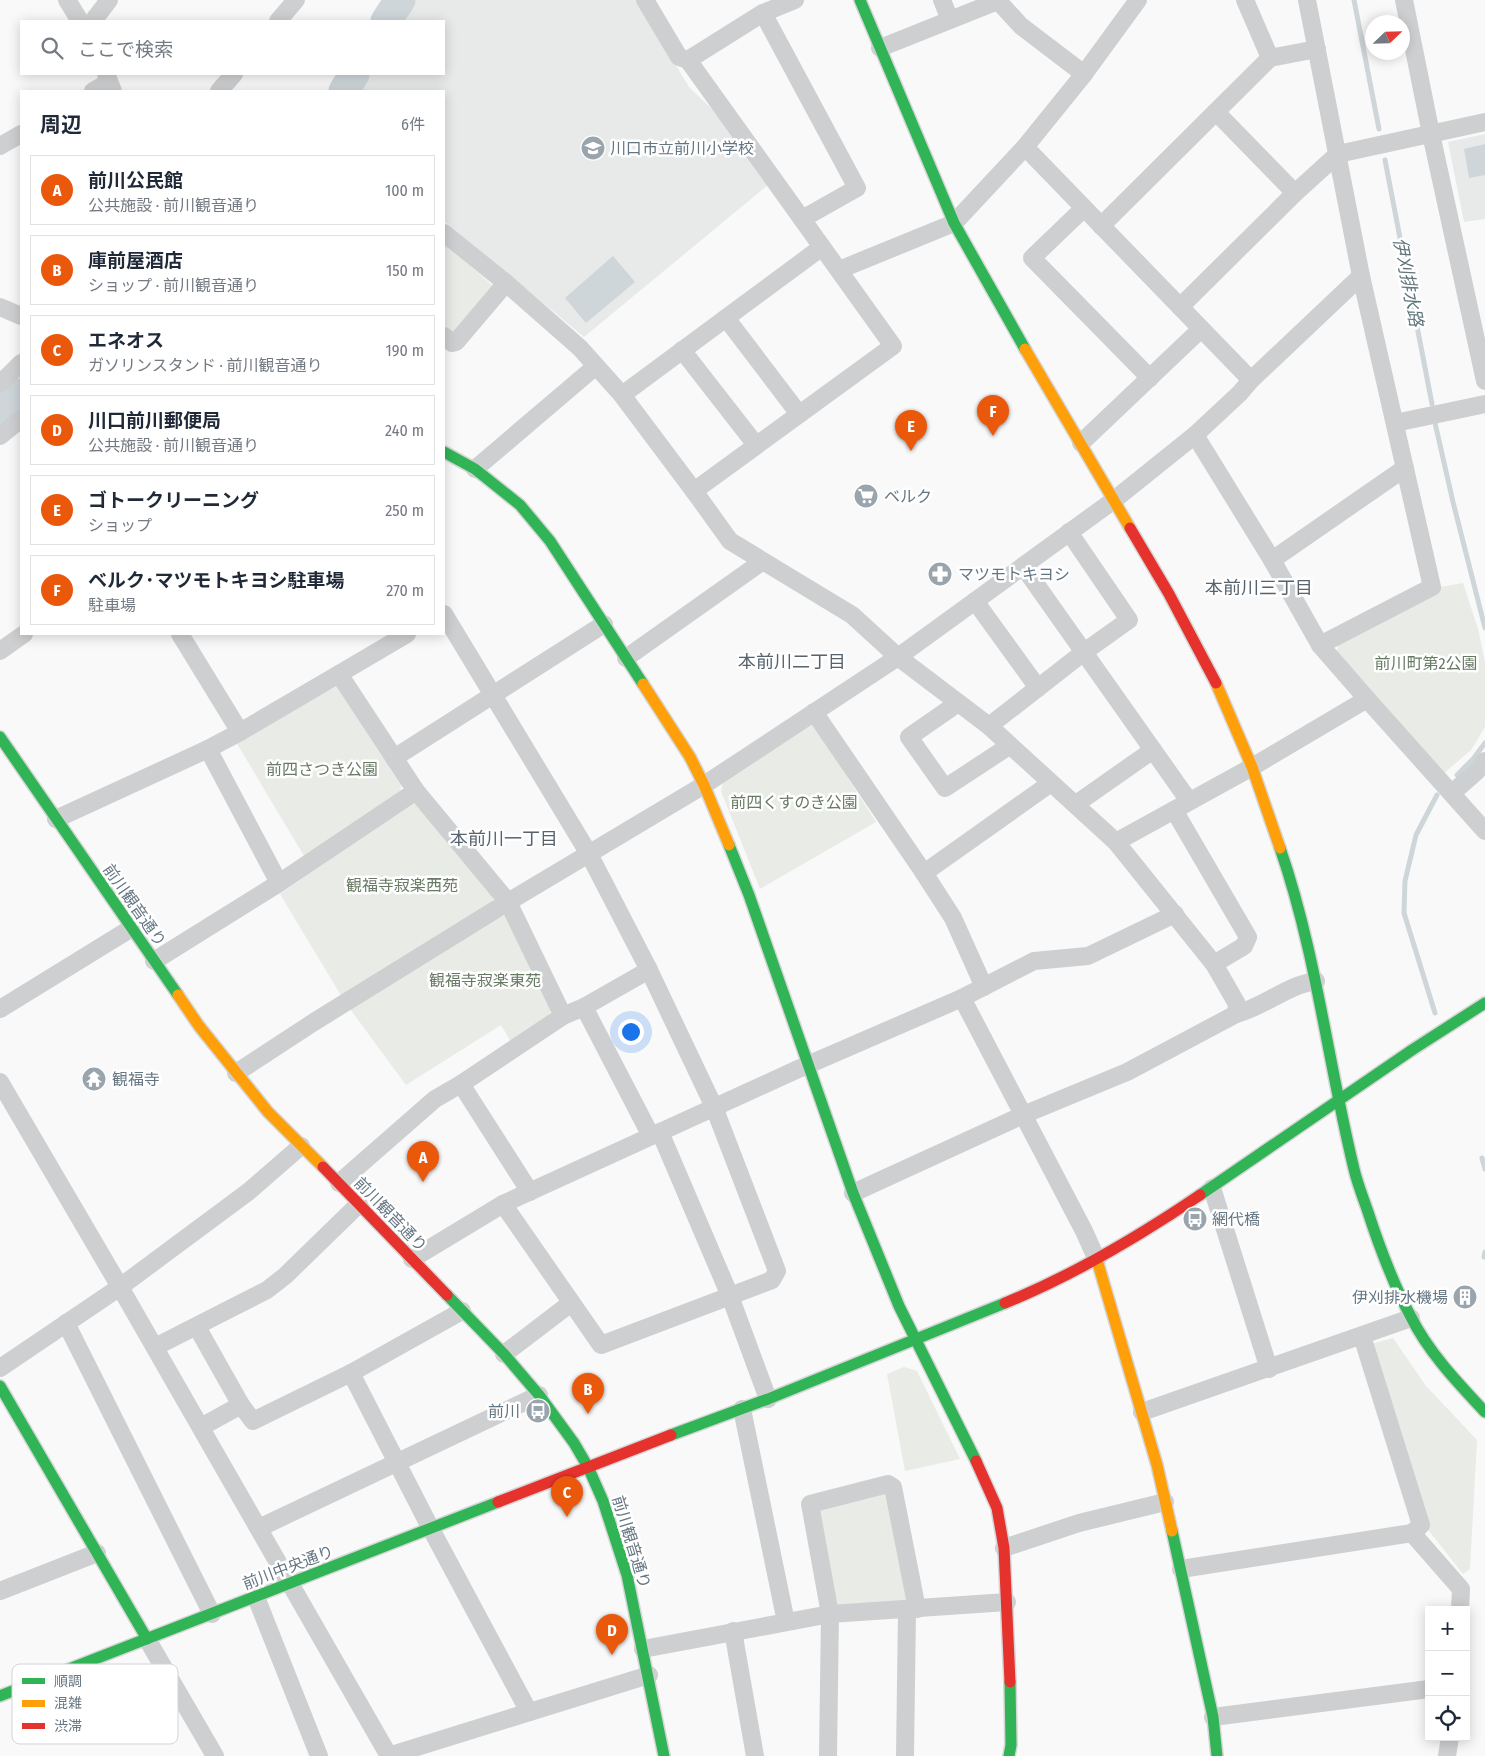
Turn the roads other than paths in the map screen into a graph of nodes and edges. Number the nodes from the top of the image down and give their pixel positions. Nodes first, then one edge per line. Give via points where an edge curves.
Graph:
1 (67, 0) edge
2 (109, 0) edge
3 (296, 0) edge
4 (645, 0) edge
5 (795, 0) edge
6 (860, 0) edge
7 (942, 0) edge
8 (1138, 0) edge
9 (1245, 0) edge
10 (1307, 0) edge
11 (1404, 0) edge
12 (998, 1) edge
13 (763, 13) junction
14 (79, 20) edge
15 (94, 20) edge
16 (279, 20) edge
17 (950, 20) junction
18 (880, 48) junction
19 (1317, 49) junction
20 (1270, 58) junction
21 (688, 60) junction
22 (1084, 74) junction
23 (233, 75) edge
24 (109, 82) edge
25 (95, 90) edge
26 (220, 90) edge
27 (1216, 112) junction
28 (1485, 122) edge
29 (1431, 134) junction
30 (20, 135) edge
31 (0, 146) edge
32 (1025, 146) junction
33 (1338, 154) junction
34 (1295, 193) junction
35 (1084, 208) junction
36 (802, 219) junction
37 (954, 223) junction
38 (1101, 226) junction
39 (445, 234) edge
40 (822, 247) junction
41 (839, 270) junction
42 (1361, 276) junction
43 (506, 283) junction
44 (0, 307) edge
45 (1180, 307) junction
46 (20, 316) edge
47 (726, 318) junction
48 (1201, 329) junction
49 (445, 337) edge
50 (682, 350) junction
51 (20, 364) edge
52 (596, 366) junction
53 (1150, 378) junction
54 (1251, 380) junction
55 (1485, 381) edge
56 (0, 384) edge
57 (622, 395) junction
58 (1485, 404) edge
59 (799, 414) junction
60 (20, 420) edge
61 (1395, 423) junction
62 (1195, 435) junction
63 (0, 436) edge
64 (1081, 443) junction
65 (756, 445) junction
66 (445, 453) edge
67 (1405, 468) junction
68 (475, 469) junction
69 (694, 491) junction
70 (1114, 500) junction
71 (1069, 532) junction
72 (1272, 560) junction
73 (763, 561) junction
74 (1023, 566) junction
75 (975, 601) junction
76 (445, 616) edge
77 (604, 624) junction
78 (23, 635) edge
79 (181, 635) edge
80 (405, 635) edge
81 (1320, 645) junction
82 (0, 651) edge
83 (1084, 652) junction
84 (898, 657) junction
85 (626, 658) junction
86 (339, 674) junction
87 (1038, 688) junction
88 (492, 696) junction
89 (1367, 700) junction
90 (958, 703) junction
91 (814, 712) junction
92 (988, 726) junction
93 (240, 732) junction
94 (0, 738) edge
95 (1009, 746) junction
96 (208, 749) junction
97 (1153, 750) junction
98 (394, 758) junction
99 (1485, 761) edge
100 (1252, 767) junction
101 (1051, 783) junction
102 (704, 786) junction
103 (416, 791) junction
104 (1452, 793) junction
105 (1190, 801) junction
106 (1076, 804) junction
107 (1174, 810) junction
108 (56, 819) junction
109 (1485, 831) edge
110 (1116, 842) junction
111 (589, 854) junction
112 (924, 873) junction
113 (279, 883) junction
114 (508, 902) junction
115 (1175, 914) junction
116 (130, 928) junction
117 (154, 961) junction
118 (1214, 964) junction
119 (648, 970) junction
120 (1316, 981) junction
121 (984, 987) junction
122 (962, 998) junction
123 (584, 1007) junction
124 (0, 1010) edge
125 (1482, 1011) edge
126 (1236, 1014) junction
127 (563, 1016) junction
128 (808, 1064) junction
129 (236, 1073) junction
130 (0, 1082) edge
131 (461, 1084) junction
132 (1340, 1100) junction
133 (714, 1107) junction
134 (1023, 1115) junction
135 (656, 1134) junction
136 (301, 1146) junction
137 (339, 1183) junction
138 (1212, 1188) junction
139 (530, 1192) junction
140 (853, 1193) junction
141 (359, 1204) junction
142 (503, 1204) junction
143 (412, 1259) junction
144 (1097, 1260) junction
145 (120, 1286) junction
146 (730, 1296) junction
147 (571, 1303) junction
148 (462, 1311) junction
149 (1412, 1318) junction
150 (66, 1324) junction
151 (197, 1327) junction
152 (1362, 1336) junction
153 (915, 1340) junction
154 (155, 1347) junction
155 (504, 1354) junction
156 (0, 1368) edge
157 (1269, 1368) junction
158 (351, 1373) junction
159 (0, 1386) edge
160 (539, 1395) junction
161 (768, 1399) junction
162 (241, 1405) junction
163 (742, 1409) junction
164 (1142, 1412) junction
165 (1485, 1412) edge
166 (201, 1426) junction
167 (398, 1463) junction
168 (588, 1467) junction
169 (1165, 1502) junction
170 (259, 1528) junction
171 (431, 1529) junction
172 (1412, 1533) junction
173 (1004, 1548) junction
174 (97, 1553) junction
175 (1181, 1569) junction
176 (291, 1583) junction
177 (0, 1591) edge
178 (256, 1597) junction
179 (1007, 1602) junction
180 (1460, 1606) edge
181 (912, 1609) junction
182 (212, 1614) junction
183 (830, 1614) junction
184 (786, 1622) junction
185 (733, 1631) junction
186 (147, 1639) junction
187 (643, 1649) junction
188 (83, 1664) edge
189 (162, 1664) edge
190 (649, 1675) junction
191 (1425, 1690) edge
192 (12, 1691) edge
193 (178, 1692) edge
194 (0, 1696) edge
195 (529, 1712) junction
196 (1213, 1717) junction
197 (1449, 1741) edge
198 (216, 1756) edge
199 (320, 1756) edge
200 (389, 1756) edge
201 (664, 1756) edge
202 (756, 1756) edge
203 (828, 1756) edge
204 (905, 1756) edge
205 (1009, 1756) edge
206 (1217, 1756) edge
207 (1447, 1756) edge

1 - 14 street
2 - 15 street
3 - 16 street
4 - 21 street via 679,57
5 - 13 street
6 - 18 street
7 - 17 street
8 - 22 street
9 - 20 street
10 - 19 street
11 - 29 street
12 - 17 street
12 - 22 street via 1021,26
13 - 21 street
13 - 36 street via 857,188
17 - 18 street
18 - 37 street
19 - 20 street
19 - 33 street
20 - 27 street
21 - 36 street
22 - 32 street
23 - 26 street
24 - 25 street
27 - 34 street
27 - 38 street
28 - 29 street
29 - 33 street
29 - 55 street
30 - 31 street
32 - 35 street
32 - 37 street
33 - 34 street
33 - 42 street
34 - 45 street
35 - 38 street
35 - 53 street via 1032,258
36 - 40 street
37 - 41 street
37 - 64 street
38 - 45 street
39 - 43 street
40 - 41 street
40 - 47 street
41 - 59 street via 893,346
42 - 54 street
42 - 61 street
43 - 49 street via 456,342 452,343
43 - 52 street
44 - 46 street
45 - 48 street
47 - 50 street
47 - 59 street
48 - 53 street
48 - 54 street
50 - 57 street
50 - 65 street
51 - 56 street
52 - 57 street
52 - 68 street
53 - 64 street
54 - 62 street
57 - 69 street
58 - 61 street
59 - 65 street
60 - 63 street
61 - 67 street
62 - 70 street
62 - 72 street
64 - 70 street
65 - 69 street
66 - 68 street
67 - 72 street
67 - 81 street via 1432,587
68 - 77 street via 520,505 550,541
69 - 73 street via 730,541
70 - 71 street
70 - 100 street via 1213,678
71 - 74 street
71 - 83 street via 1130,620
72 - 81 street
73 - 84 street via 852,615
73 - 85 street
74 - 75 street
74 - 83 street
75 - 84 street
75 - 87 street
76 - 88 street
77 - 85 street
77 - 88 street
78 - 82 street
79 - 93 street
80 - 86 street
81 - 89 street
83 - 87 street
83 - 97 street
84 - 90 street
84 - 91 street
85 - 102 street via 690,757
86 - 93 street
86 - 98 street
87 - 92 street
88 - 98 street
88 - 111 street
89 - 100 street
89 - 104 street
90 - 92 street
90 - 95 street via 910,737 945,788
91 - 102 street
91 - 112 street
92 - 95 street
93 - 96 street
94 - 108 street, 前川観音通り
95 - 101 street
96 - 108 street
96 - 113 street
97 - 105 street
97 - 106 street
98 - 103 street
99 - 104 street
100 - 105 street
100 - 120 street via 1291,880
101 - 106 street
101 - 112 street
102 - 111 street
102 - 128 street via 749,895
103 - 113 street
103 - 114 street
104 - 109 street
105 - 107 street
106 - 110 street
107 - 110 street
107 - 118 street via 1248,938 1244,946
108 - 116 street, 前川観音通り
110 - 115 street
111 - 114 street
111 - 119 street
112 - 121 street via 953,918
113 - 117 street
114 - 127 street
114 - 129 street
115 - 118 street
115 - 121 street via 1088,956 1034,961
116 - 117 street, 前川観音通り
116 - 124 street
117 - 129 street, 前川観音通り
118 - 126 street via 1237,1004
119 - 123 street
119 - 133 street
120 - 126 street via 1304,982
120 - 132 street
121 - 122 street
122 - 128 street
122 - 134 street
123 - 127 street
123 - 135 street
125 - 132 street, 前川中央通り via 1412,1050
126 - 134 street via 1127,1072
127 - 131 street
128 - 133 street
128 - 140 street
129 - 136 street, 前川観音通り
130 - 145 street
131 - 137 street via 435,1099
131 - 139 street
132 - 138 street, 前川中央通り
132 - 149 street via 1354,1170 1368,1216 1382,1256
133 - 135 street
133 - 146 street via 777,1271 772,1280
134 - 140 street
134 - 144 street
135 - 139 street
135 - 146 street
136 - 137 street, 前川観音通り
136 - 145 street via 248,1192
137 - 141 street, 前川観音通り
138 - 144 street, 前川中央通り
138 - 157 street
139 - 142 street
140 - 153 street
141 - 143 street, 前川観音通り
141 - 151 street via 279,1281
142 - 143 street
142 - 147 street
143 - 148 street, 前川観音通り
144 - 153 street, 前川中央通り
144 - 164 street
145 - 150 street
145 - 154 street
146 - 147 street via 601,1345
146 - 161 street
147 - 155 street
148 - 155 street, 前川観音通り
148 - 158 street
149 - 152 street
149 - 165 street via 1450,1374
150 - 156 street
150 - 182 street
151 - 154 street
151 - 162 street
152 - 157 street
152 - 172 street via 1420,1525
153 - 161 street, 前川中央通り
153 - 173 street via 997,1508
154 - 166 street
155 - 160 street, 前川観音通り
157 - 164 street
158 - 162 street via 253,1422
158 - 167 street
159 - 174 street
160 - 167 street
160 - 168 street, 前川観音通り
161 - 163 street, 前川中央通り
162 - 166 street
163 - 168 street, 前川中央通り
163 - 184 street
164 - 169 street
166 - 170 street
167 - 170 street
167 - 171 street
168 - 171 street, 前川中央通り
168 - 187 street, 前川観音通り via 623,1559
169 - 173 street via 1079,1523
169 - 175 street
170 - 176 street
171 - 176 street, 前川中央通り
171 - 195 street
172 - 175 street
172 - 180 street via 1462,1590
173 - 179 street
174 - 177 street
174 - 186 street
175 - 196 street
176 - 178 street, 前川中央通り
176 - 200 street
178 - 182 street, 前川中央通り
178 - 199 street
179 - 181 street
179 - 205 street via 1011,1716
181 - 183 street
181 - 183 street via 893,1488 888,1484 810,1504
181 - 204 street
182 - 186 street, 前川中央通り
183 - 184 street
183 - 203 street
184 - 185 street
185 - 187 street
185 - 202 street
186 - 188 street, 前川中央通り
186 - 189 street
187 - 190 street, 前川観音通り
190 - 195 street
190 - 201 street, 前川観音通り
191 - 196 street
192 - 194 street, 前川中央通り
193 - 198 street
195 - 200 street
196 - 206 street
197 - 207 street

